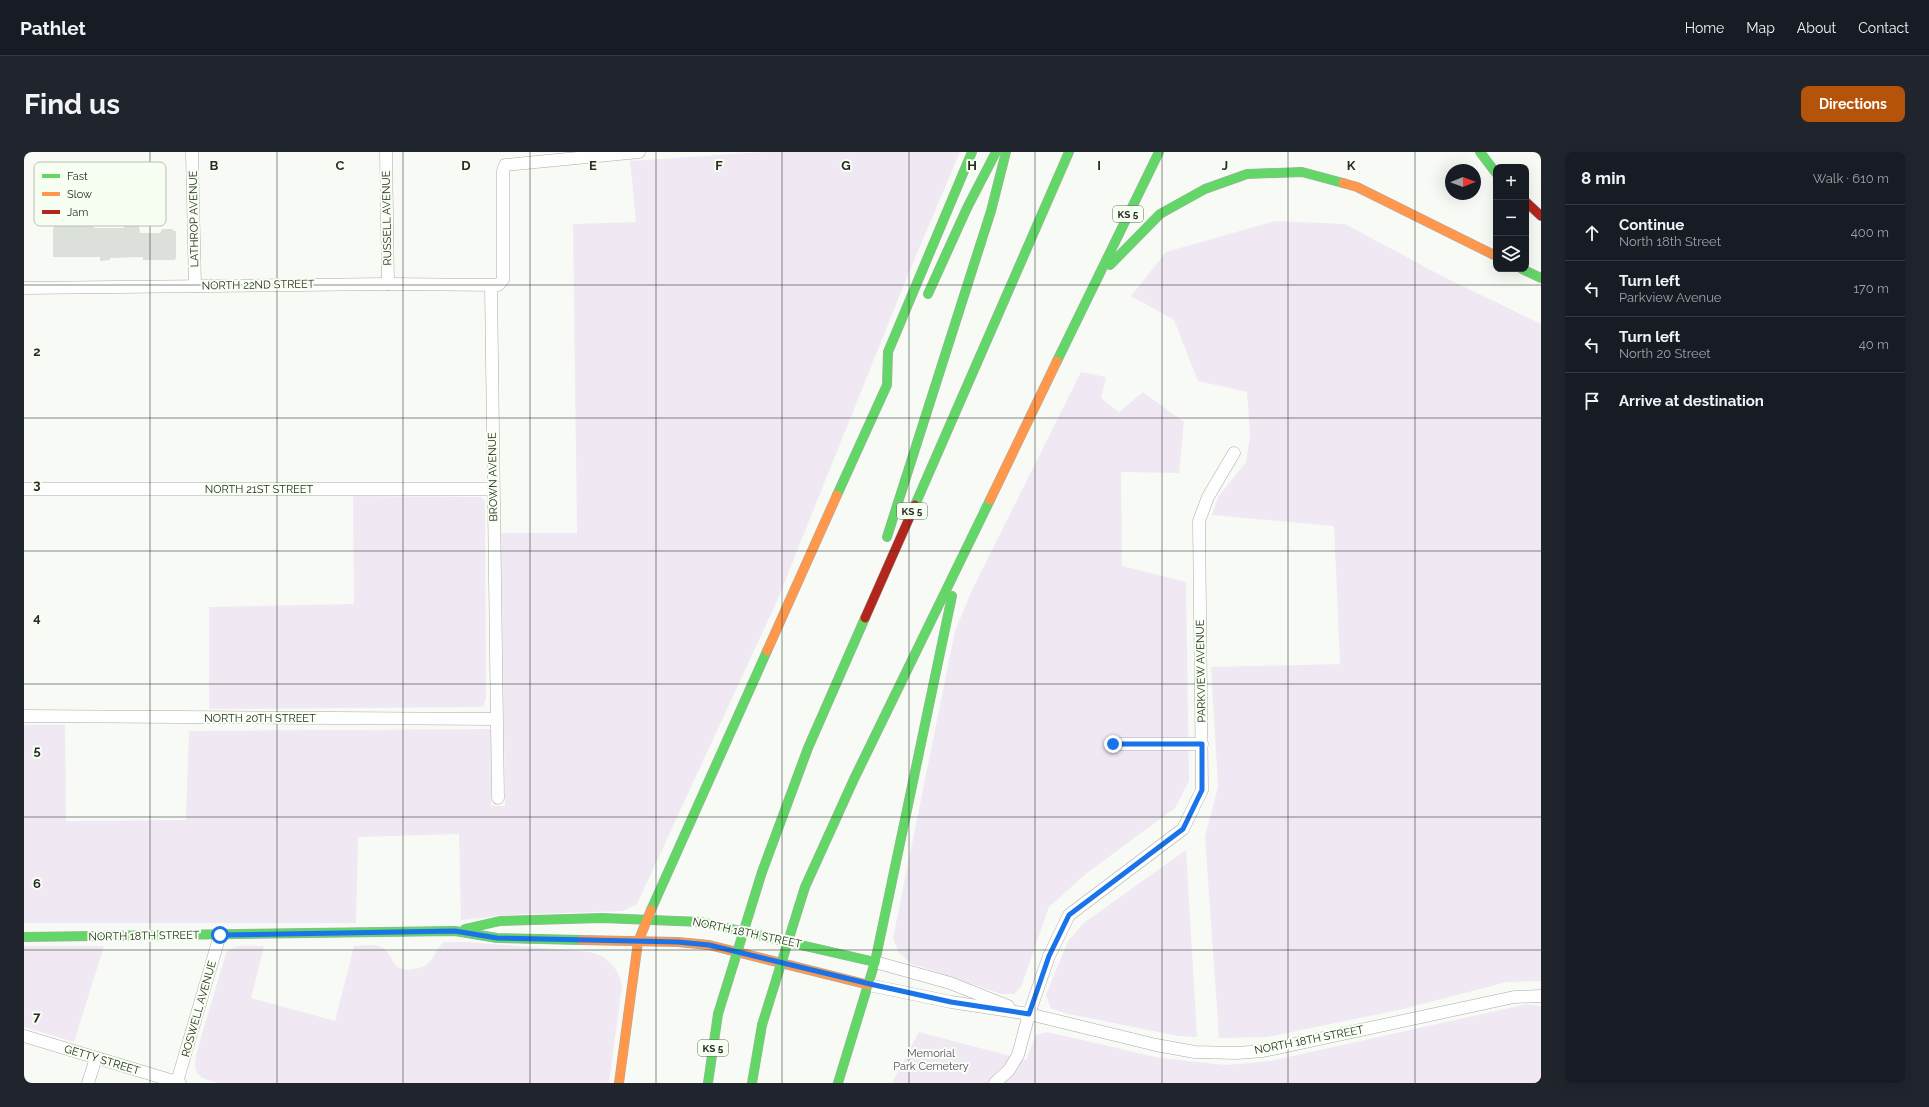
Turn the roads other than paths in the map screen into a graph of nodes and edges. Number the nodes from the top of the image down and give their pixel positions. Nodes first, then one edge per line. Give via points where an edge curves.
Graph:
1 (192, 152) edge
2 (386, 152) edge
3 (639, 152) edge
4 (972, 152) edge
5 (996, 152) edge
6 (1006, 152) edge
7 (1069, 152) edge
8 (1158, 152) edge
9 (1480, 152) edge
10 (1493, 169) edge
11 (1529, 205) edge
12 (1541, 216) edge
13 (1493, 255) edge
14 (1528, 272) edge
15 (1098, 277) junction
16 (1541, 278) edge
17 (388, 284) junction
18 (195, 286) junction
19 (491, 286) junction
20 (24, 288) edge
21 (926, 300) dead end
22 (896, 364) dead end
23 (887, 385) junction
24 (1234, 453) dead end
25 (24, 489) edge
26 (493, 489) junction
27 (884, 546) dead end
28 (880, 561) dead end
29 (959, 562) junction
30 (851, 649) junction
31 (24, 716) edge
32 (496, 719) junction
33 (1113, 744) dead end
34 (1202, 744) junction
35 (498, 798) dead end
36 (647, 918) junction
37 (455, 931) junction
38 (220, 935) junction
39 (24, 937) edge
40 (638, 942) junction
41 (875, 962) junction
42 (870, 984) junction
43 (1541, 996) edge
44 (1029, 1014) junction
45 (24, 1036) edge
46 (96, 1058) junction
47 (88, 1083) edge
48 (179, 1083) edge
49 (619, 1083) edge
50 (708, 1083) edge
51 (752, 1083) edge
52 (838, 1083) edge
53 (995, 1083) edge

1 - 18 street, LATHROP AVENUE
2 - 17 street, RUSSELL AVENUE
3 - 19 street via 506,165 503,170 503,280 498,286
4 - 23 main road via 888,352
5 - 21 main road via 967,208
6 - 27 main road via 991,210
7 - 30 main road, KS 5
8 - 15 main road, KS 5
9 - 10 main road
11 - 12 main road
13 - 15 main road via 1357,187 1302,172 1247,174 1205,189 1160,214
14 - 16 main road
15 - 29 main road, KS 5
17 - 18 street, NORTH 22ND STREET
17 - 19 street, NORTH 22ND STREET
18 - 20 street, NORTH 22ND STREET
19 - 26 street, BROWN AVENUE
22 - 23 main road
23 - 36 main road
24 - 34 street, PARKVIEW AVENUE via 1208,497 1199,521
25 - 26 street, NORTH 21ST STREET
26 - 32 street, BROWN AVENUE
28 - 30 main road
29 - 41 main road
29 - 51 main road, KS 5, bridge via 805,886 762,1025
30 - 50 main road, KS 5, bridge via 808,748 762,872 718,1014
31 - 32 street, NORTH 20TH STREET
32 - 35 street, BROWN AVENUE
33 - 34 street
34 - 44 street, PARKVIEW AVENUE via 1202,790 1183,829 1069,915 1049,956
36 - 37 main road, NORTH 18TH STREET via 500,921
36 - 40 main road
36 - 41 main road, NORTH 18TH STREET via 701,922
37 - 38 main road, NORTH 18TH STREET
37 - 40 main road, NORTH 18TH STREET via 497,938
38 - 39 main road, NORTH 18TH STREET
38 - 48 street, ROSWELL AVENUE
40 - 42 main road, NORTH 18TH STREET via 709,945
40 - 49 main road
41 - 42 main road
41 - 44 street, NORTH 18TH STREET via 950,984
42 - 44 street, NORTH 18TH STREET via 951,1002
42 - 52 main road
43 - 44 street, NORTH 18TH STREET via 1514,997 1263,1051 1237,1053 1179,1049
44 - 53 street, PARKVIEW AVENUE via 1018,1055 1009,1070
45 - 46 street, GETTY STREET
46 - 47 street
46 - 48 street, GETTY STREET

